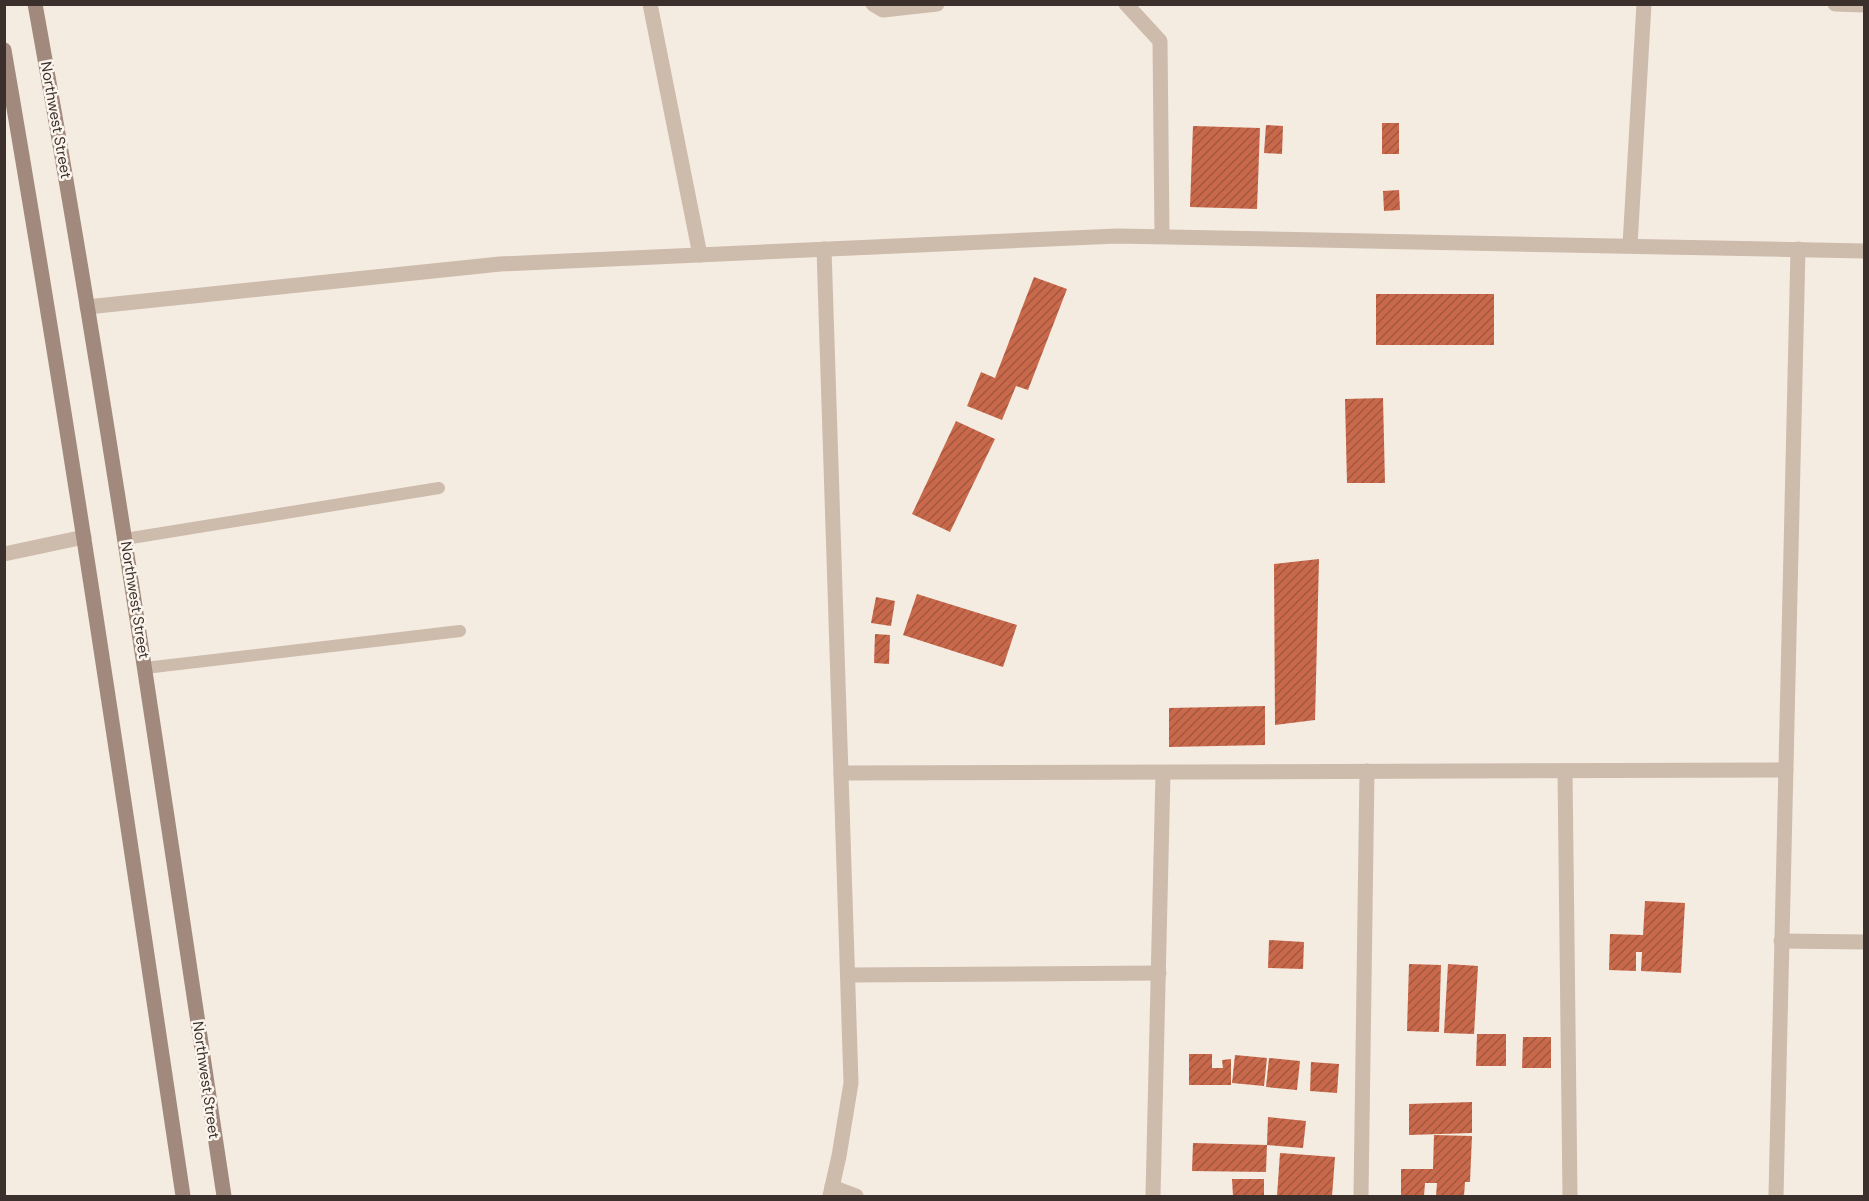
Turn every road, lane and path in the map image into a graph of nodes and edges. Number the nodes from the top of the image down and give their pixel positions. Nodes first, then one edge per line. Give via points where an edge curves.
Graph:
1 (35, 4) edge
2 (650, 4) edge
3 (873, 4) edge
4 (937, 4) edge
5 (1126, 4) edge
6 (1644, 4) edge
7 (1835, 4) edge
8 (1864, 5) edge
9 (4, 50) edge
10 (1161, 236) junction
11 (1630, 245) junction
12 (824, 249) junction
13 (1798, 249) junction
14 (1864, 251) edge
15 (700, 255) junction
16 (87, 307) junction
17 (439, 488) dead end
18 (84, 537) junction
19 (125, 538) junction
20 (4, 554) edge
21 (460, 631) dead end
22 (145, 668) junction
23 (1786, 770) junction
24 (1367, 771) junction
25 (1565, 771) junction
26 (1163, 772) junction
27 (841, 773) junction
28 (1781, 941) junction
29 (1864, 942) edge
30 (1159, 973) junction
31 (848, 975) junction
32 (831, 1192) edge
33 (183, 1197) edge
34 (224, 1197) edge
35 (856, 1197) edge
36 (1154, 1197) edge
37 (1361, 1197) edge
38 (1570, 1197) edge
39 (1776, 1197) edge

1 - 16 main road, Northwest Street
2 - 15 street
3 - 4 street via 883,10
5 - 10 street via 1160,41
6 - 11 street
7 - 8 street
9 - 18 main road
10 - 11 street
10 - 12 street
11 - 13 street
12 - 15 street
12 - 27 street
13 - 14 street
13 - 23 street
15 - 16 street via 500,264
16 - 19 main road, Northwest Street
17 - 19 lane
18 - 20 street
18 - 33 main road
19 - 22 main road, Northwest Street
21 - 22 lane
22 - 34 main road, Northwest Street
23 - 25 street
23 - 28 street
24 - 25 street
24 - 26 street
24 - 37 street
25 - 38 street
26 - 27 street
26 - 30 street
27 - 31 street
28 - 29 street
28 - 39 street
30 - 31 street
30 - 36 street
31 - 32 street via 851,1083
32 - 35 street

